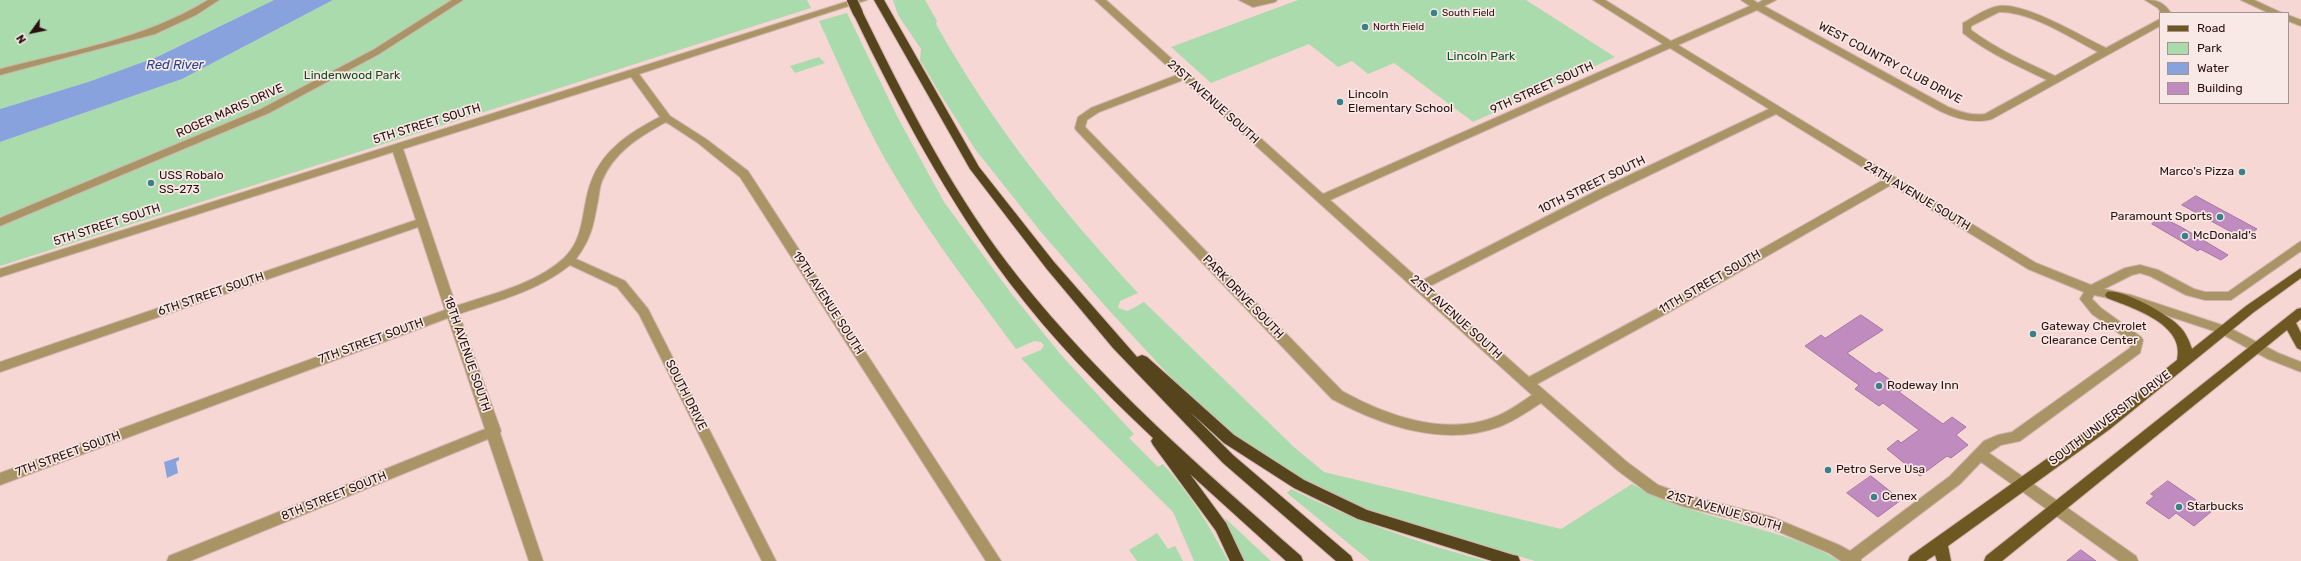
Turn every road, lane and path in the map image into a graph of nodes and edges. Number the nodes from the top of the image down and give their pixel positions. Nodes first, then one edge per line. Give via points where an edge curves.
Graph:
1 (214, 0) edge
2 (458, 0) edge
3 (852, 0) edge
4 (862, 0) edge
5 (1100, 0) edge
6 (1272, 0) edge
7 (1598, 0) edge
8 (1746, 0) edge
9 (1771, 0) edge
10 (2150, 0) edge
11 (2246, 0) edge
12 (1247, 1) edge
13 (881, 2) edge
14 (1758, 6) junction
15 (2165, 12) edge
16 (2275, 12) edge
17 (2289, 18) edge
18 (2159, 23) edge
19 (2301, 23) edge
20 (1670, 45) junction
21 (2106, 52) junction
22 (0, 72) edge
23 (633, 73) junction
24 (1183, 76) junction
25 (2055, 80) junction
26 (1776, 110) junction
27 (666, 118) junction
28 (396, 147) junction
29 (1891, 180) junction
30 (1322, 198) junction
31 (0, 222) edge
32 (421, 222) junction
33 (2301, 245) edge
34 (569, 260) junction
35 (2301, 272) edge
36 (0, 273) edge
37 (1421, 286) junction
38 (2091, 290) junction
39 (2111, 294) junction
40 (452, 312) junction
41 (2301, 312) edge
42 (1091, 314) junction
43 (2289, 322) junction
44 (2224, 330) junction
45 (2301, 345) edge
46 (2256, 347) junction
47 (2183, 362) junction
48 (0, 366) edge
49 (2301, 367) edge
50 (1529, 383) junction
51 (1542, 396) junction
52 (1137, 413) junction
53 (494, 431) junction
54 (1980, 454) junction
55 (0, 479) edge
56 (2022, 484) junction
57 (2056, 508) junction
58 (1940, 543) junction
59 (1852, 559) edge
60 (174, 561) edge
61 (536, 561) edge
62 (770, 561) edge
63 (994, 561) edge
64 (1237, 561) edge
65 (1296, 561) edge
66 (1346, 561) edge
67 (1513, 561) edge
68 (1915, 561) edge
69 (1944, 561) edge
70 (1991, 561) edge
71 (2131, 561) edge

1 - 22 street via 188,16 152,32
2 - 31 street, ROGER MARIS DRIVE via 376,52 265,111
3 - 52 highway, bridge via 893,86 946,183 1014,280 1083,360
4 - 23 street, 5TH STREET SOUTH
5 - 24 street, 21ST AVENUE SOUTH
6 - 12 street via 1262,4
7 - 20 street, 24TH AVENUE SOUTH
8 - 14 street, WEST COUNTRY CLUB DRIVE
9 - 14 street, 9TH STREET SOUTH
10 - 15 street
11 - 16 street
13 - 42 highway via 975,169
14 - 20 street, 9TH STREET SOUTH
14 - 25 street, WEST COUNTRY CLUB DRIVE via 1944,109 1967,118 1988,117
17 - 19 street
18 - 21 street, WEST COUNTRY CLUB DRIVE
20 - 26 street, 24TH AVENUE SOUTH
20 - 30 street, 9TH STREET SOUTH
21 - 25 street, WEST COUNTRY CLUB DRIVE
21 - 25 street via 2010,9 1998,9 1966,25 1966,31 1979,40
23 - 27 street, 19TH AVENUE SOUTH
23 - 28 street, 5TH STREET SOUTH
24 - 30 street, 21ST AVENUE SOUTH
24 - 51 street, PARK DRIVE SOUTH via 1095,110 1082,119 1080,128 1336,394 1354,405 1415,427 1465,429 1492,424
26 - 29 street, 24TH AVENUE SOUTH
26 - 37 street, 10TH STREET SOUTH via 1602,193
27 - 34 street, 7TH STREET SOUTH via 633,136 606,164 596,182 583,241
27 - 63 street, 19TH AVENUE SOUTH via 702,141 744,174
28 - 32 street, 18TH AVENUE SOUTH
28 - 36 street, 5TH STREET SOUTH
29 - 38 street, 24TH AVENUE SOUTH via 2032,266
29 - 50 street, 11TH STREET SOUTH
30 - 37 street, 21ST AVENUE SOUTH
32 - 40 street, 18TH AVENUE SOUTH
32 - 48 street, 6TH STREET SOUTH
33 - 38 street via 2231,296 2205,296 2190,292 2154,273 2140,269 2129,271
34 - 40 street, 7TH STREET SOUTH via 554,272 527,286
34 - 62 street, SOUTH DRIVE via 621,284 644,312
35 - 44 main road, SOUTH UNIVERSITY DRIVE
37 - 50 street, 21ST AVENUE SOUTH
38 - 39 street, 24TH AVENUE SOUTH
38 - 54 street via 2086,299 2090,306 2128,331 2137,340 2136,350 2015,438 1998,440
39 - 44 street, 24TH AVENUE SOUTH
39 - 47 main road via 2143,308 2176,330 2185,347
40 - 53 street, 18TH AVENUE SOUTH
40 - 55 street, 7TH STREET SOUTH
41 - 43 main road
42 - 66 highway via 1117,345 1228,459
42 - 67 highway via 1229,439 1299,484 1364,515
43 - 45 main road
43 - 46 main road
44 - 46 street, 24TH AVENUE SOUTH
44 - 47 main road, SOUTH UNIVERSITY DRIVE
46 - 49 street, 24TH AVENUE SOUTH
46 - 57 main road
47 - 56 main road, SOUTH UNIVERSITY DRIVE via 2105,424
50 - 51 street, 21ST AVENUE SOUTH
51 - 59 street, 21ST AVENUE SOUTH via 1622,466 1653,489 1682,500 1772,523
52 - 64 highway via 1221,527
52 - 65 highway via 1197,472
53 - 60 street, 8TH STREET SOUTH
53 - 61 street, 18TH AVENUE SOUTH
54 - 56 street
54 - 59 street via 1955,480
56 - 57 street
56 - 58 main road, SOUTH UNIVERSITY DRIVE
57 - 70 main road
57 - 71 street
58 - 68 main road, SOUTH UNIVERSITY DRIVE
58 - 69 main road

